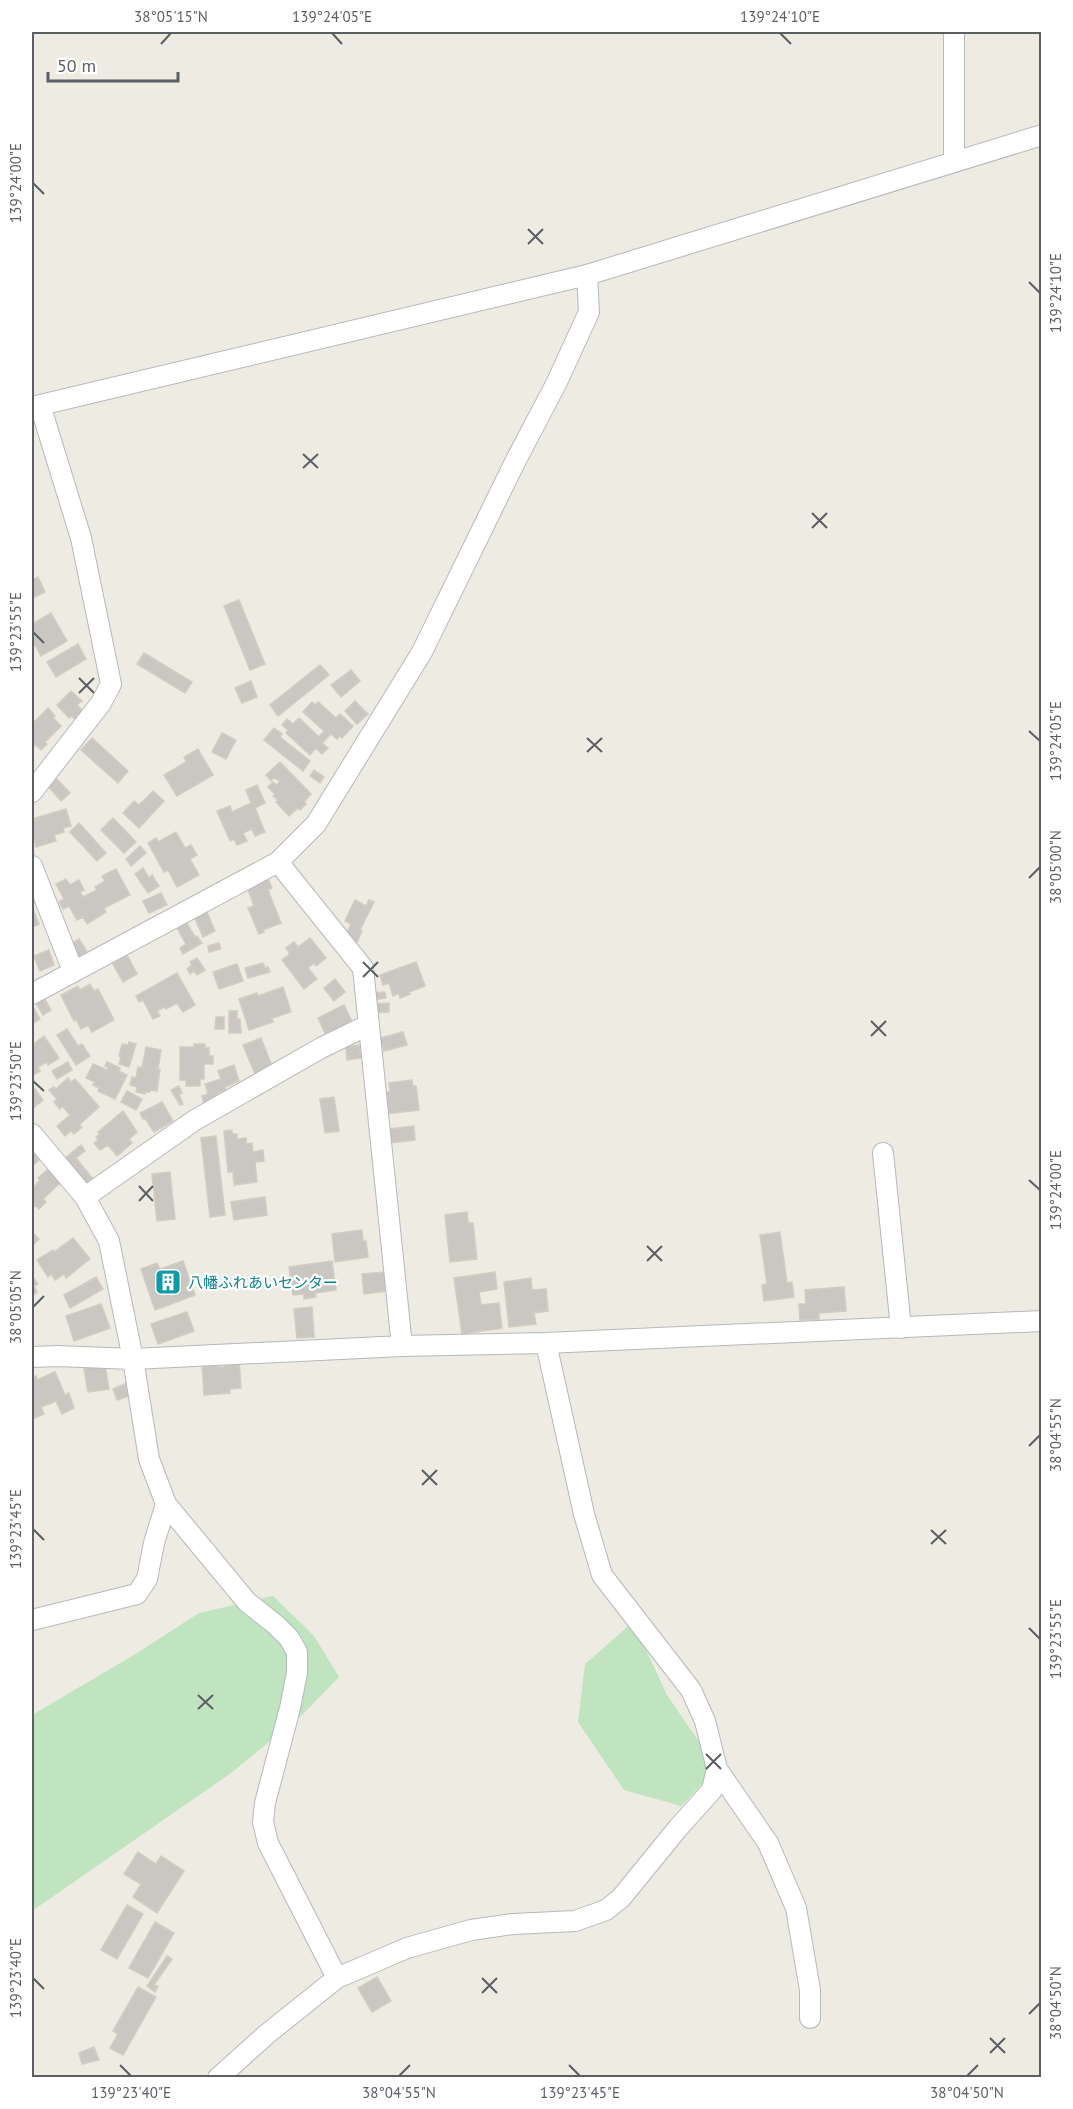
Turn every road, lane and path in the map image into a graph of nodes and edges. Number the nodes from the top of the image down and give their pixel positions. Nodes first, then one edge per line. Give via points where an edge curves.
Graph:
1 (954, 32) edge
2 (1041, 135) edge
3 (954, 161) junction
4 (587, 275) junction
5 (36, 406) edge
6 (32, 792) edge
7 (278, 862) junction
8 (32, 866) edge
9 (73, 971) junction
10 (32, 994) edge
11 (368, 1025) junction
12 (32, 1134) edge
13 (883, 1153) dead end
14 (85, 1197) junction
15 (1041, 1321) edge
16 (901, 1328) junction
17 (546, 1343) junction
18 (402, 1346) junction
19 (32, 1358) edge
20 (133, 1359) junction
21 (166, 1504) junction
22 (32, 1620) edge
23 (717, 1769) junction
24 (338, 1978) junction
25 (810, 2018) dead end
26 (218, 2078) edge

1 - 3 street
2 - 3 street
3 - 4 street
4 - 5 street
4 - 7 street via 588,312 422,652 316,824
5 - 6 street via 81,538 111,684 101,704
7 - 9 street
7 - 11 street via 363,969
8 - 9 street
9 - 10 street
11 - 14 street via 195,1120
11 - 18 street
12 - 14 street
13 - 16 street
14 - 20 street via 109,1241
15 - 16 street
16 - 17 street
17 - 18 street
17 - 23 street via 584,1514 602,1575 691,1690 705,1721
18 - 20 street
19 - 20 street
20 - 21 street via 149,1460
21 - 22 street via 147,1579 137,1594
21 - 24 street via 247,1602 276,1625 297,1652 291,1708 263,1822 268,1843
23 - 24 street via 712,1790 621,1898 606,1910 575,1921 471,1930 407,1948
23 - 25 street via 768,1843 796,1908 810,1990
24 - 26 street

